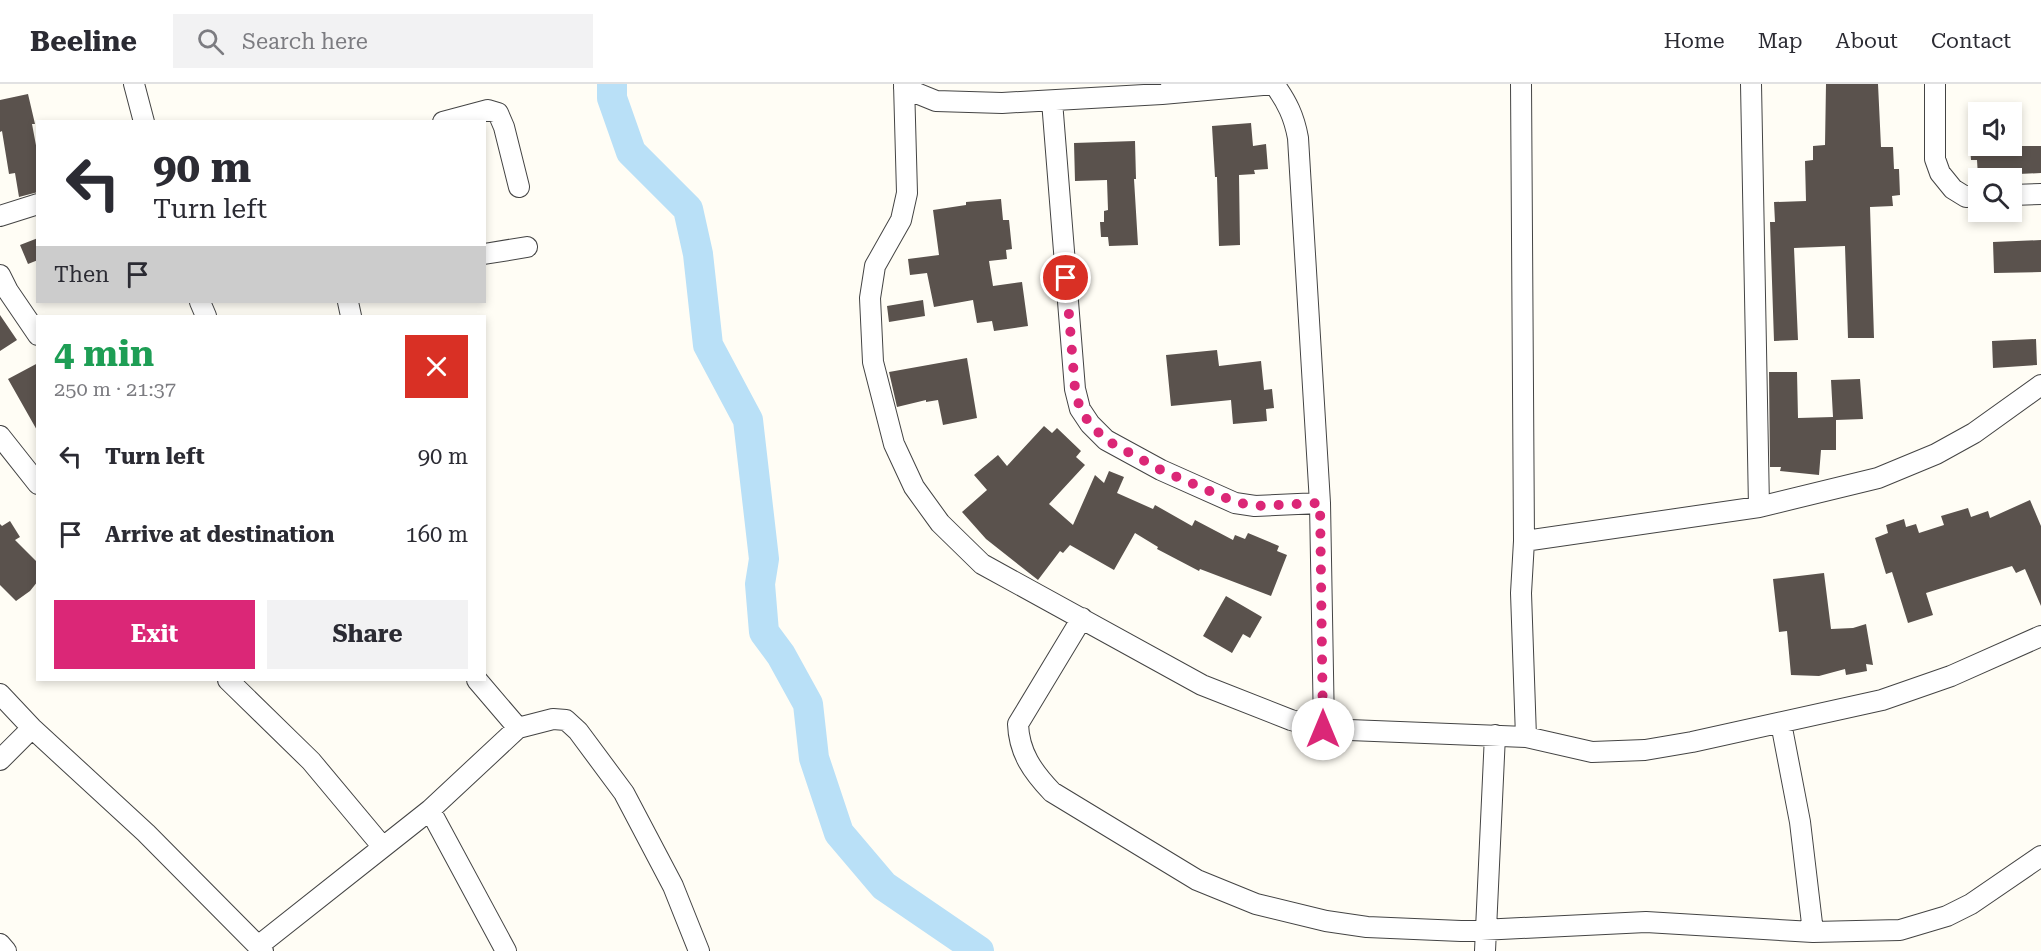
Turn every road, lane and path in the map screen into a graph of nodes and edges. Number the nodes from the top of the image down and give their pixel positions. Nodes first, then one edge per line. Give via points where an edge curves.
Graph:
1 (134, 84) edge
2 (1521, 84) edge
3 (1751, 84) edge
4 (1935, 84) edge
5 (904, 86) edge
6 (1052, 101) junction
7 (143, 120) edge
8 (451, 120) edge
9 (519, 187) dead end
10 (2041, 194) edge
11 (2022, 195) edge
12 (1968, 197) edge
13 (36, 205) edge
14 (0, 216) edge
15 (527, 247) dead end
16 (486, 254) edge
17 (0, 276) edge
18 (36, 332) edge
19 (2041, 385) edge
20 (0, 436) edge
21 (36, 481) edge
22 (1320, 503) junction
23 (1759, 507) junction
24 (1524, 541) junction
25 (1082, 618) junction
26 (2041, 636) edge
27 (229, 681) edge
28 (478, 681) edge
29 (0, 694) edge
30 (1781, 723) junction
31 (32, 728) junction
32 (518, 728) junction
33 (1323, 729) junction
34 (1495, 735) junction
35 (1526, 737) junction
36 (0, 760) edge
37 (430, 810) junction
38 (382, 846) junction
39 (2041, 856) edge
40 (1487, 930) junction
41 (1813, 932) junction
42 (0, 944) edge
43 (260, 948) edge
44 (6, 951) edge
45 (506, 951) edge
46 (699, 951) edge
47 (1485, 951) edge

1 - 7 street
2 - 24 street
3 - 23 street
4 - 12 street via 1935,159 1953,189
5 - 6 street via 936,101
5 - 25 street via 907,193 901,220 875,266 870,298 873,362 894,444 915,487 959,543 982,564
6 - 22 street via 1075,389 1080,409 1090,424 1106,440 1161,470 1235,502 1255,506
6 - 22 street via 1274,84 1289,105 1298,138
8 - 9 street via 488,111 498,113
10 - 11 street
13 - 14 street
15 - 16 street
17 - 18 street
19 - 23 street via 1974,433 1936,454 1878,478
20 - 21 street
22 - 33 street
23 - 24 street
24 - 35 street via 1521,593
25 - 33 street via 1202,685
25 - 40 street via 1018,724 1018,739 1025,758 1052,792 1197,880 1256,904 1367,927
26 - 30 street via 1951,676 1882,700
27 - 38 street via 312,761
28 - 32 street
29 - 31 street
30 - 35 street via 1645,750 1592,752
30 - 41 street via 1800,822
31 - 36 street
31 - 43 street via 146,833
32 - 37 street
32 - 46 street via 553,719 566,720 578,731 624,793 673,886
33 - 34 street
34 - 35 street
34 - 40 street
37 - 38 street
37 - 45 street
38 - 43 street
39 - 41 street via 1947,916 1900,930
40 - 41 street via 1646,922
40 - 47 street
42 - 44 street

